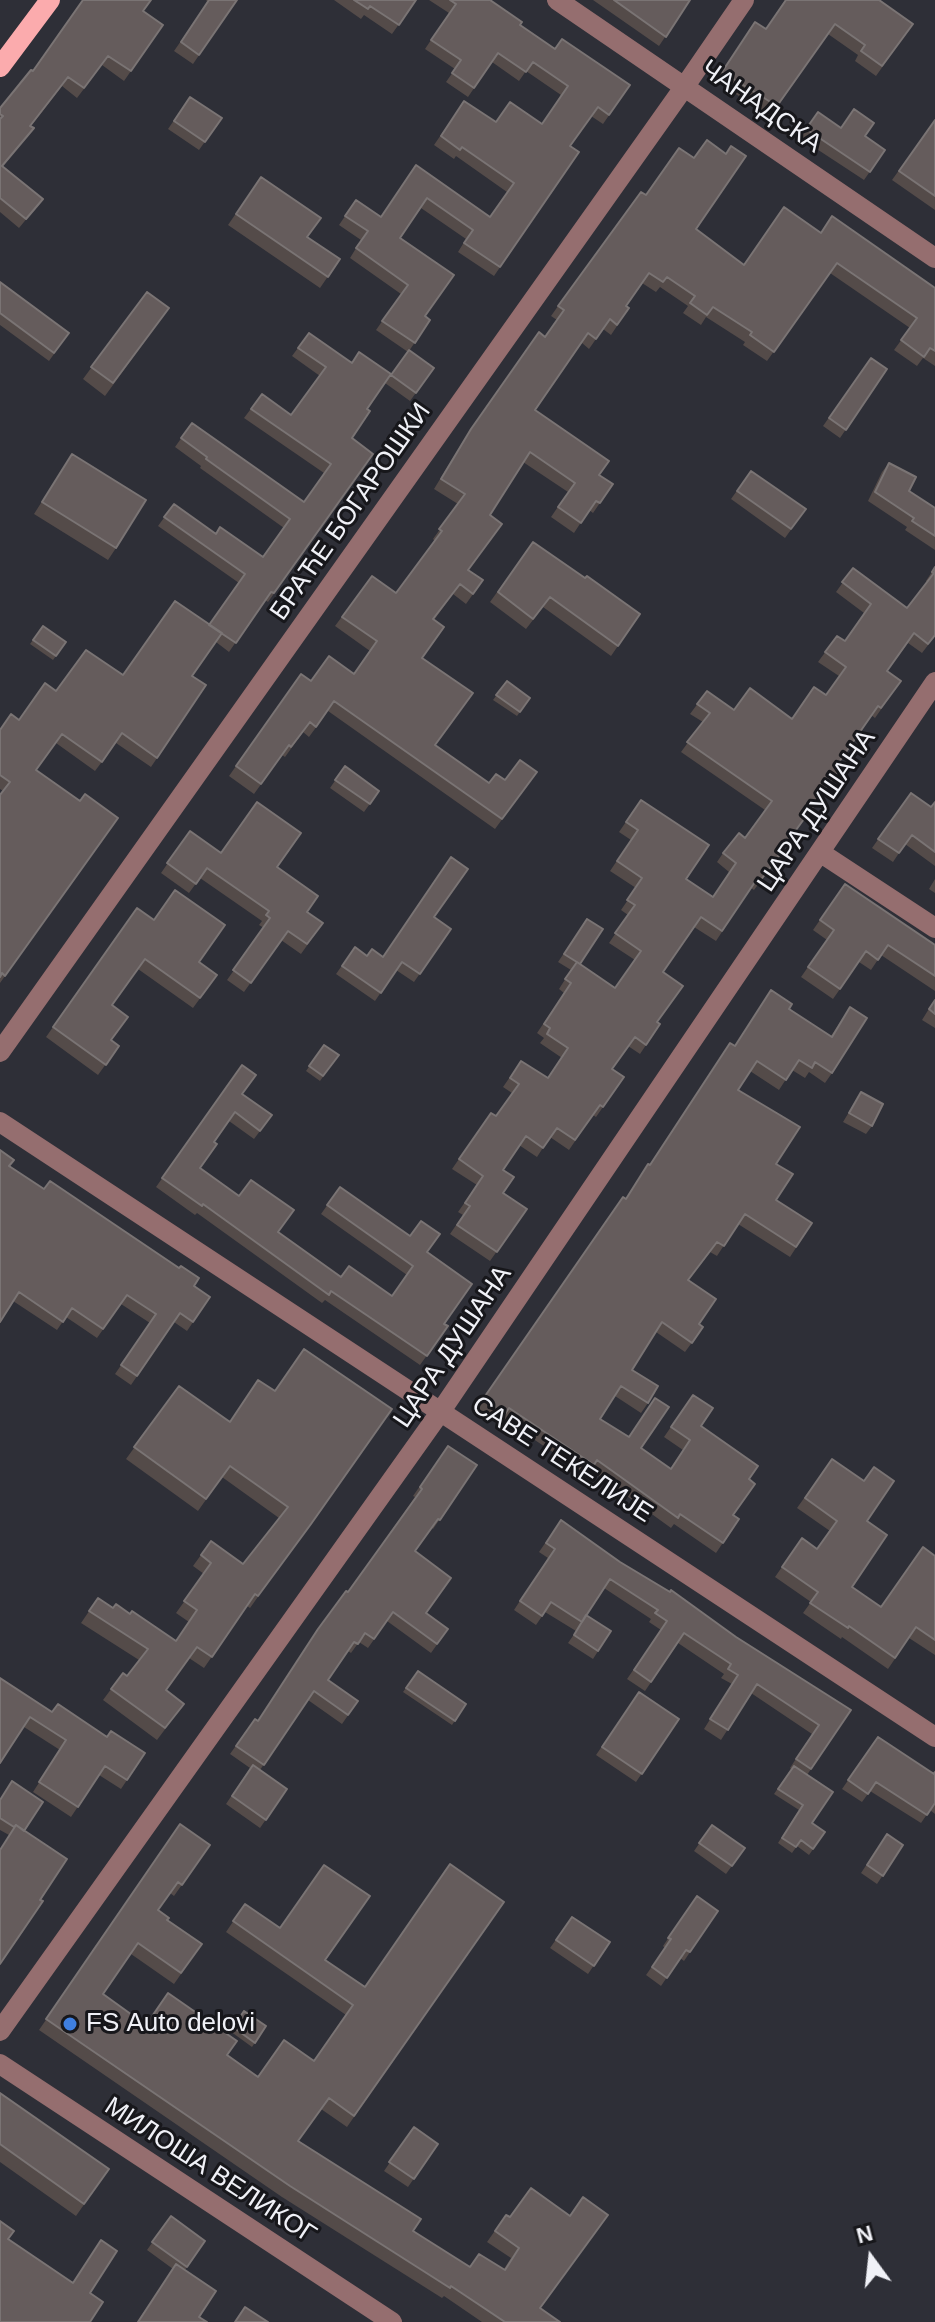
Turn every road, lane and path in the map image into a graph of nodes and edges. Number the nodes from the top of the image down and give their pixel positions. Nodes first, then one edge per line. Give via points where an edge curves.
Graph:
1 (50, 0) edge
2 (557, 0) edge
3 (744, 0) edge
4 (0, 67) edge
5 (685, 86) junction
6 (935, 258) edge
7 (935, 682) edge
8 (821, 853) junction
9 (935, 928) edge
10 (0, 1052) edge
11 (0, 1122) edge
12 (441, 1411) junction
13 (935, 1737) edge
14 (0, 2031) edge
15 (0, 2064) edge
16 (392, 2322) edge

1 - 4 main road
2 - 5 street, ЧАНАДСКА
3 - 5 street, БРАЋЕ БОГАРОШКИ
5 - 6 street, ЧАНАДСКА
5 - 10 street, БРАЋЕ БОГАРОШКИ
7 - 8 street, ЦАРА ДУШАНА
8 - 9 street
8 - 12 street, ЦАРА ДУШАНА
11 - 12 street, САВЕ ТЕКЕЛИЈЕ
12 - 13 street, САВЕ ТЕКЕЛИЈЕ
12 - 14 street, ЦАРА ДУШАНА
15 - 16 street, МИЛОША ВЕЛИКОГ

